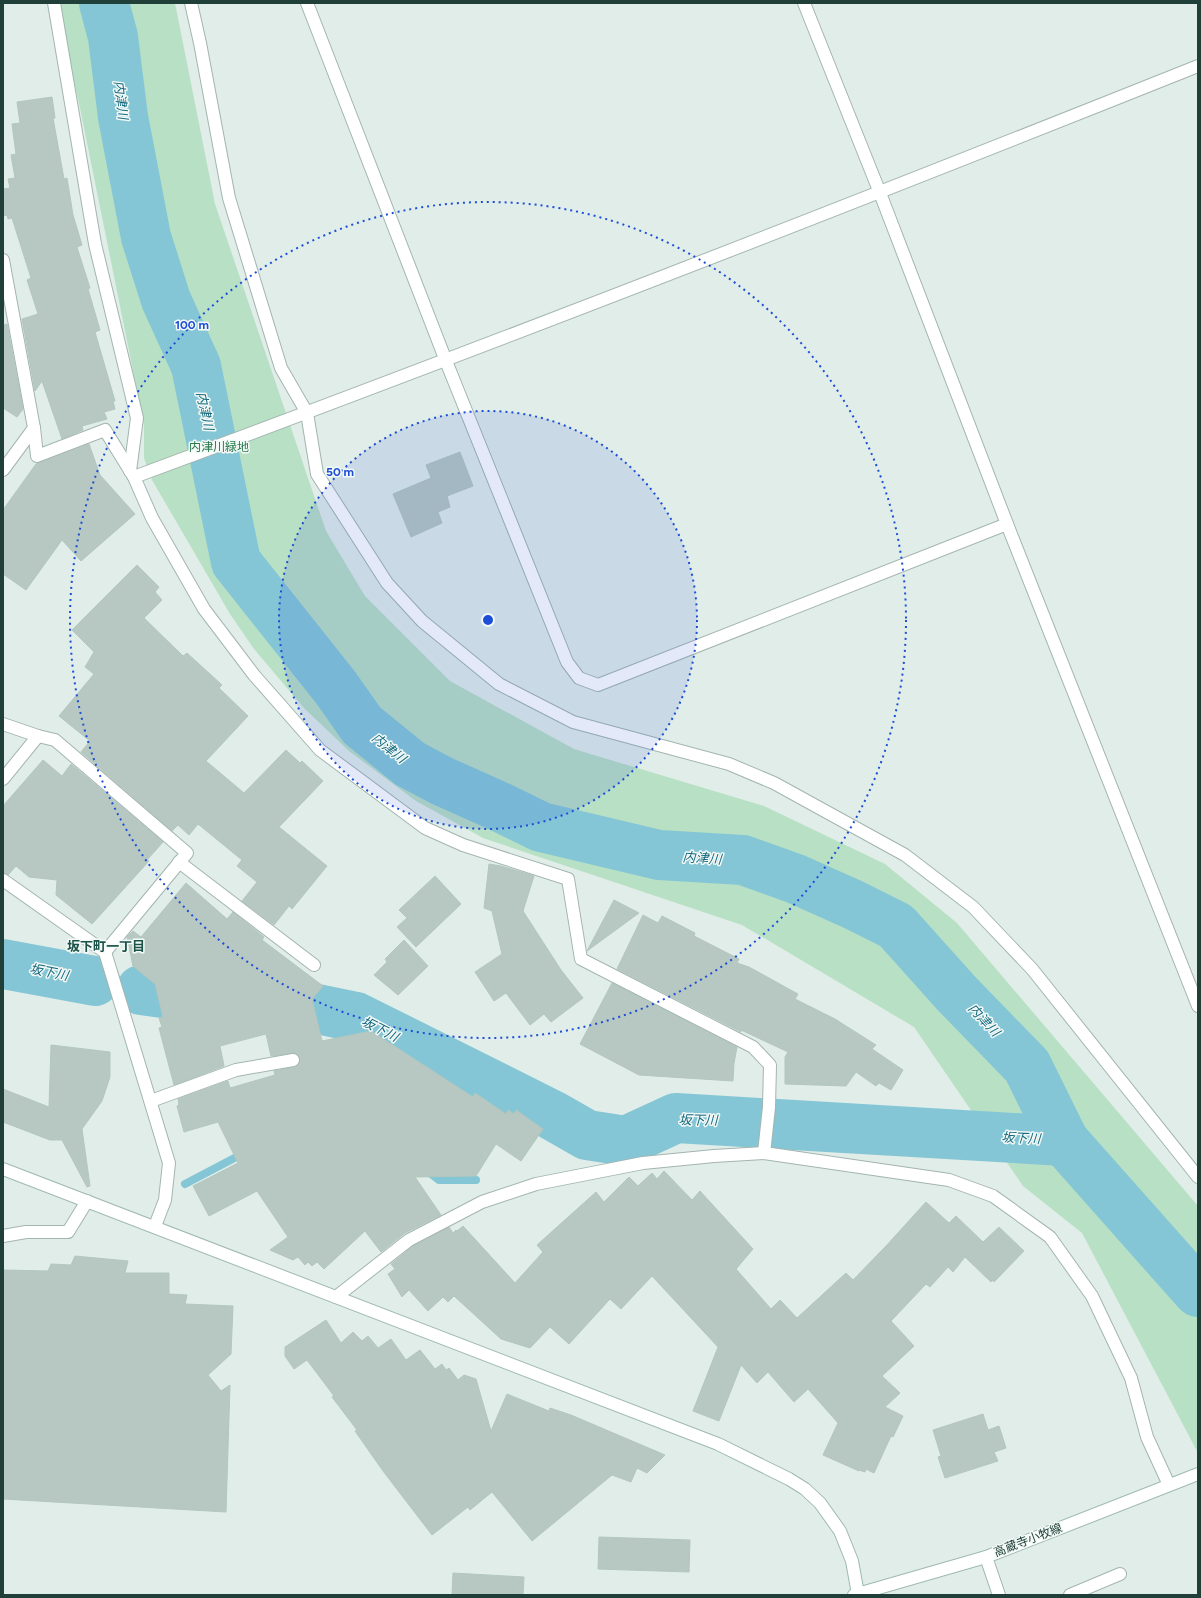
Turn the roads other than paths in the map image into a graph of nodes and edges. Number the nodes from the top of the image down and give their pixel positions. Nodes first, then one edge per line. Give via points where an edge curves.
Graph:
1 (54, 3) edge
2 (191, 3) edge
3 (307, 3) edge
4 (804, 3) edge
5 (1198, 66) edge
6 (880, 193) junction
7 (3, 260) edge
8 (446, 361) junction
9 (307, 413) junction
10 (34, 428) junction
11 (3, 470) edge
12 (132, 474) junction
13 (1007, 524) junction
14 (3, 724) edge
15 (38, 736) junction
16 (3, 779) edge
17 (179, 862) junction
18 (3, 880) edge
19 (105, 952) junction
20 (314, 965) dead end
21 (1198, 1006) edge
22 (293, 1060) dead end
23 (151, 1101) junction
24 (764, 1148) junction
25 (3, 1169) edge
26 (1198, 1177) edge
27 (87, 1201) junction
28 (155, 1226) junction
29 (3, 1236) edge
30 (336, 1297) junction
31 (1198, 1474) edge
32 (1169, 1484) junction
33 (986, 1557) junction
34 (1120, 1574) dead end
35 (856, 1594) edge
36 (999, 1595) edge
37 (1070, 1595) edge

1 - 12 street via 95,244 137,418
2 - 9 street via 229,198 281,368
3 - 8 street
4 - 6 street
5 - 6 street
6 - 8 street
6 - 13 street
7 - 10 street
8 - 9 street
8 - 13 street via 566,662 580,678 598,685
9 - 12 street
9 - 26 street via 318,474 387,584 422,621 499,684 572,722 728,764 774,783 905,855 973,907 1032,969
10 - 11 street
10 - 12 street via 36,456 105,430
12 - 24 street via 152,518 204,609 254,675 320,750 425,828 463,845 568,879 581,959 753,1047 770,1065 769,1107
13 - 21 street
14 - 15 street
15 - 16 street
15 - 17 street via 55,740 187,853
17 - 19 street
17 - 20 street
18 - 19 street
19 - 23 street
22 - 23 street via 236,1070
23 - 28 street via 169,1163 165,1200
24 - 30 street via 643,1163 536,1184 489,1200 409,1240
24 - 32 street via 949,1180 993,1196 1050,1237 1092,1296 1131,1378 1148,1437
25 - 27 street
27 - 28 street
27 - 29 street via 68,1232 26,1232
28 - 30 street
30 - 35 street via 718,1444 789,1479 820,1503 840,1531 852,1561
31 - 32 street, 高蔵寺小牧線
32 - 33 street, 高蔵寺小牧線
33 - 35 street, 高蔵寺小牧線
33 - 36 street
34 - 37 street

